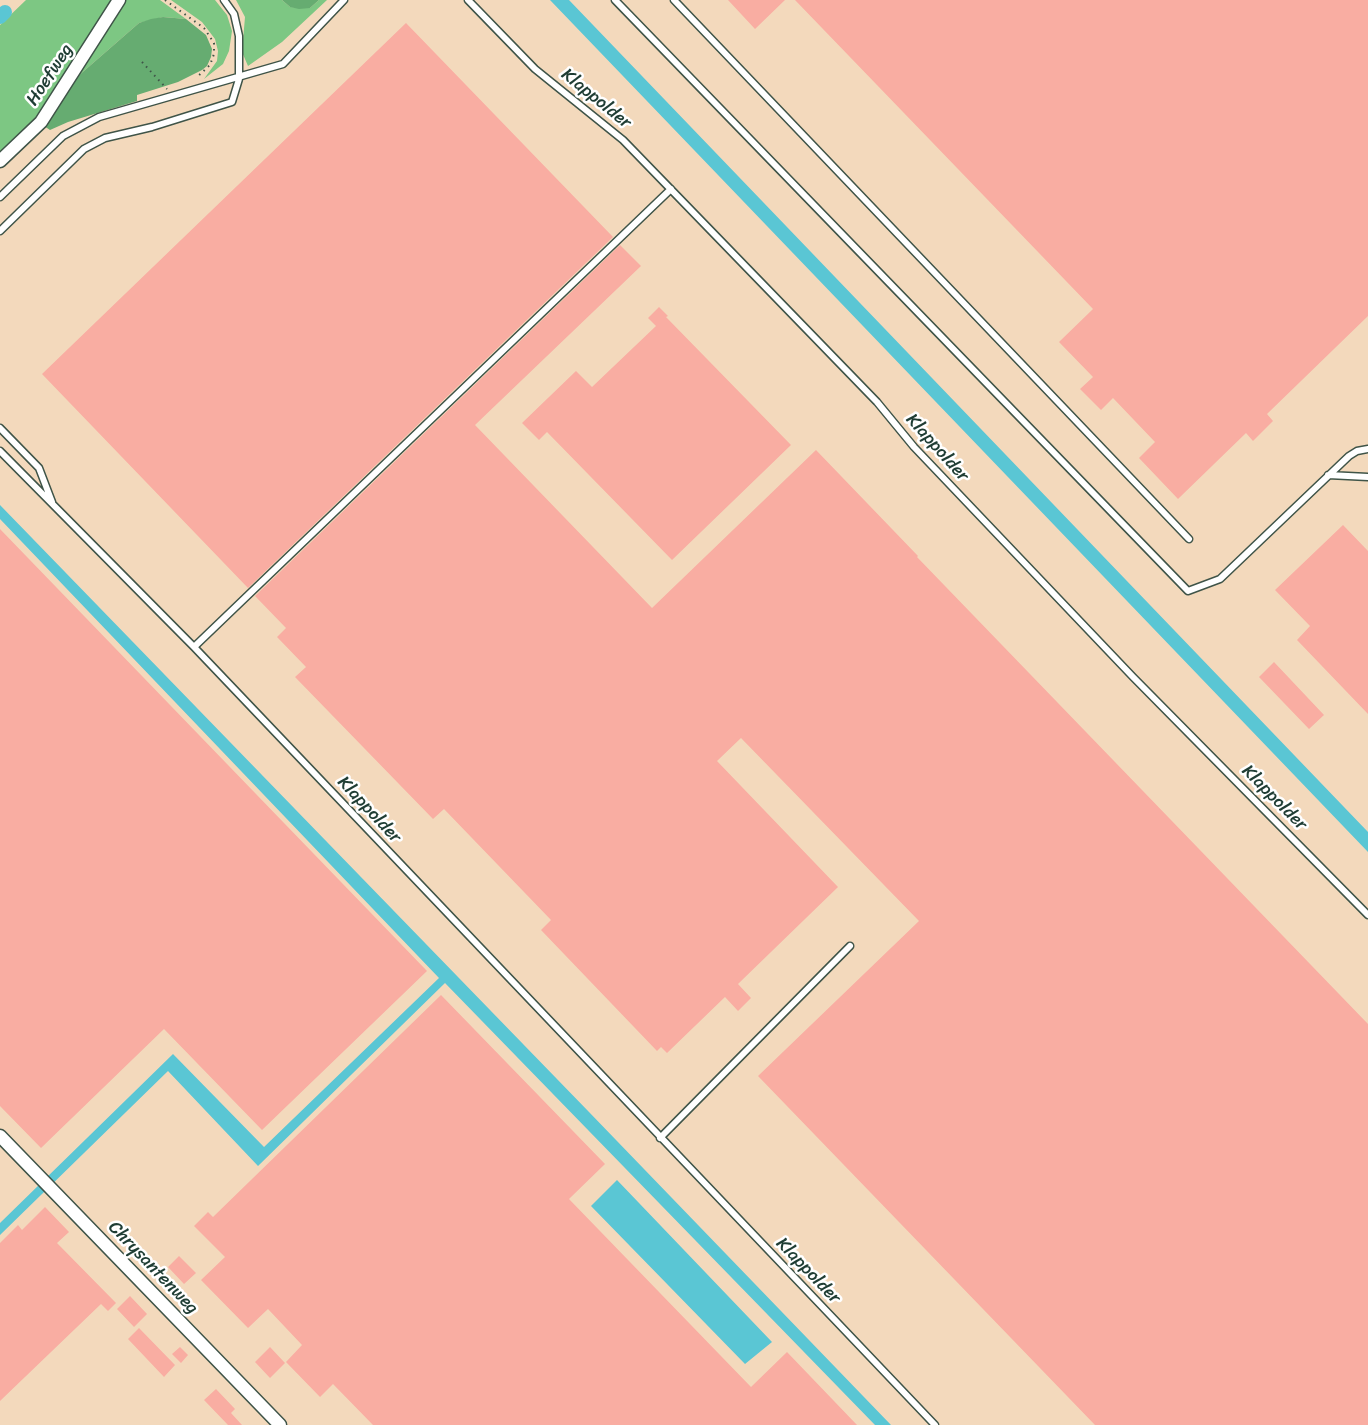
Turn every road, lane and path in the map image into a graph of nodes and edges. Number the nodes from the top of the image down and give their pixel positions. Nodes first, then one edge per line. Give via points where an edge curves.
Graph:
1 (119, 0) edge
2 (165, 0) edge
3 (224, 0) edge
4 (344, 0) edge
5 (462, 0) edge
6 (468, 0) edge
7 (615, 0) edge
8 (674, 0) edge
9 (477, 11) junction
10 (142, 62) dead end
11 (239, 78) junction
12 (194, 79) dead end
13 (172, 87) dead end
14 (167, 89) junction
15 (158, 91) dead end
16 (0, 161) edge
17 (671, 189) junction
18 (0, 197) edge
19 (0, 231) edge
20 (0, 428) edge
21 (1368, 449) edge
22 (0, 452) edge
23 (1328, 475) junction
24 (1368, 477) edge
25 (54, 505) junction
26 (1188, 539) dead end
27 (194, 647) junction
28 (1368, 915) edge
29 (850, 946) dead end
30 (0, 1136) edge
31 (660, 1138) junction
32 (280, 1425) edge
33 (935, 1425) edge

1 - 16 street, Hoefweg via 41,122
2 - 12 path via 204,28 214,43 210,65
3 - 11 lane via 234,14 239,36
4 - 11 lane via 283,64
5 - 9 lane, Klappolder
6 - 9 lane, Klappolder
7 - 23 lane via 1188,591 1220,579
8 - 26 lane
9 - 17 lane, Klappolder via 535,69 623,140
10 - 14 path
11 - 18 lane via 99,117 63,136
11 - 19 lane via 232,102 105,138 84,149
13 - 14 path
14 - 15 path
17 - 27 lane
17 - 28 lane, Klappolder via 1133,677
20 - 25 lane, Klappolder via 39,468
21 - 23 lane via 1348,456
22 - 25 lane, Klappolder
23 - 24 lane
25 - 27 lane, Klappolder
27 - 31 lane, Klappolder
29 - 31 lane
30 - 32 street, Chrysantenweg
31 - 33 lane, Klappolder

